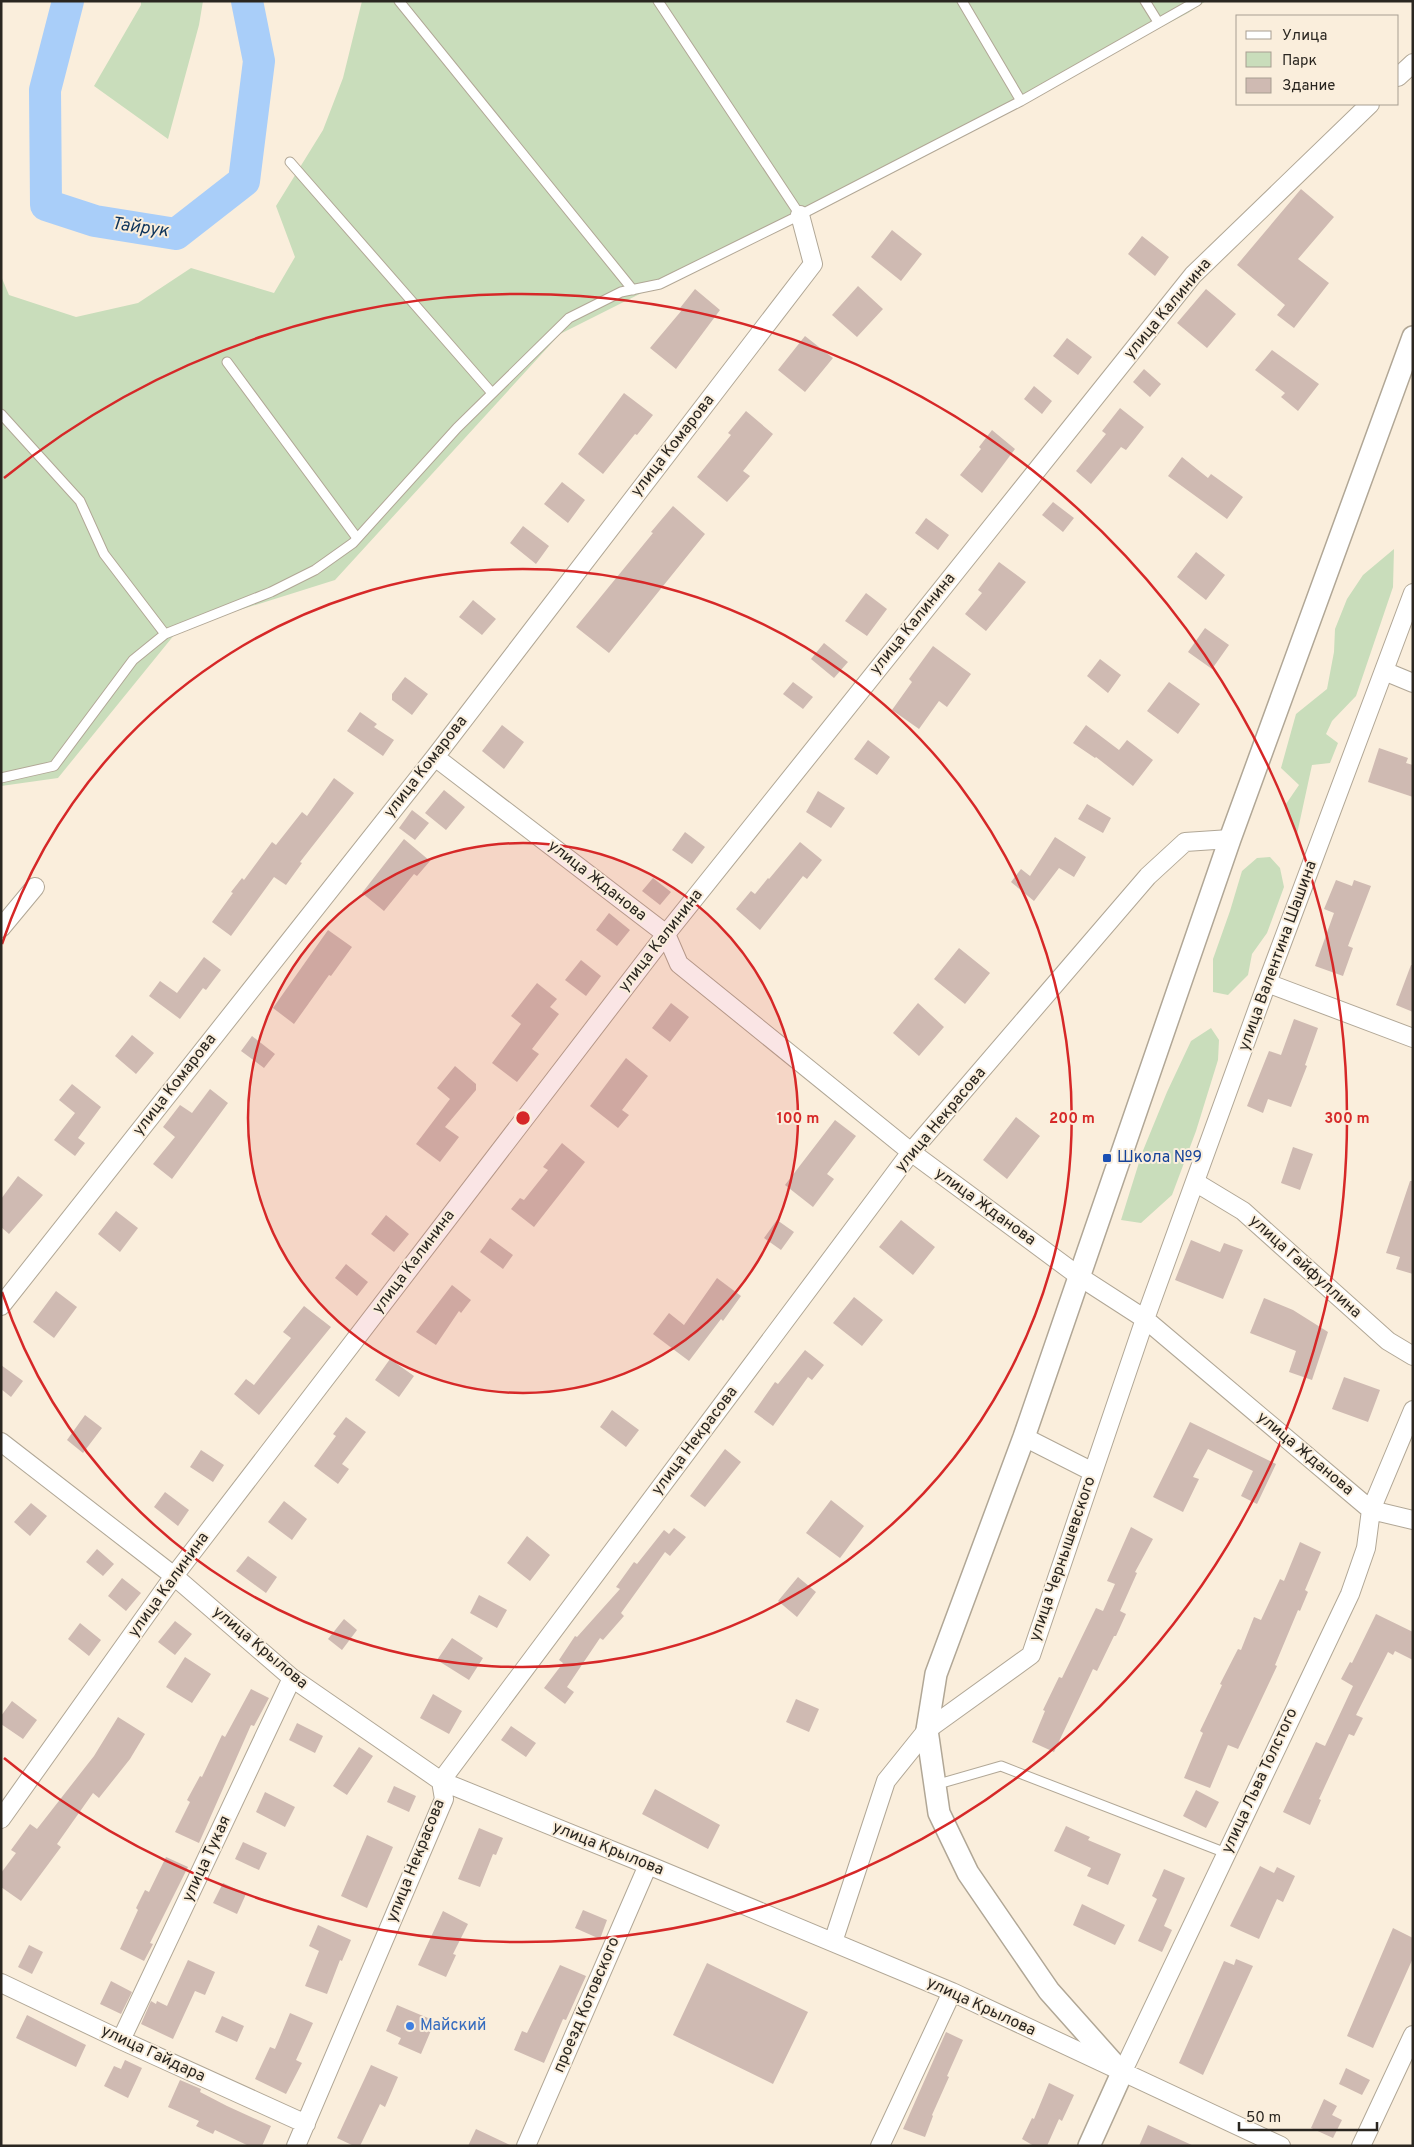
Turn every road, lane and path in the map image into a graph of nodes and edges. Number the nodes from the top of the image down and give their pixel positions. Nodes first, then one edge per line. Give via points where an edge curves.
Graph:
1 (399, 1) edge
2 (658, 1) edge
3 (962, 1) edge
4 (1145, 1) edge
5 (1197, 1) edge
6 (1158, 22) junction
7 (1413, 63) edge
8 (1399, 76) edge
9 (1021, 101) junction
10 (1369, 105) edge
11 (290, 162) dead end
12 (800, 215) junction
13 (633, 290) junction
14 (1413, 337) edge
15 (226, 362) dead end
16 (492, 394) junction
17 (1, 414) edge
18 (357, 538) junction
19 (1413, 593) edge
20 (165, 634) junction
21 (1384, 671) junction
22 (1413, 683) edge
23 (435, 757) junction
24 (1, 778) edge
25 (1230, 839) junction
26 (35, 887) dead end
27 (1, 928) edge
28 (666, 934) junction
29 (1266, 984) junction
30 (1413, 1038) edge
31 (911, 1152) junction
32 (1195, 1182) junction
33 (1080, 1277) junction
34 (1, 1306) edge
35 (1145, 1319) junction
36 (1413, 1356) edge
37 (1413, 1410) edge
38 (1024, 1437) junction
39 (1, 1442) edge
40 (1093, 1472) junction
41 (1371, 1510) junction
42 (1413, 1520) edge
43 (174, 1576) junction
44 (292, 1678) junction
45 (927, 1730) junction
46 (441, 1781) junction
47 (934, 1785) junction
48 (1, 1819) edge
49 (1226, 1853) junction
50 (648, 1865) junction
51 (833, 1942) junction
52 (1, 1983) edge
53 (952, 1992) junction
54 (1413, 2035) edge
55 (121, 2040) junction
56 (1122, 2073) junction
57 (306, 2124) junction
58 (296, 2146) edge
59 (526, 2146) edge
60 (880, 2146) edge
61 (1089, 2146) edge
62 (1281, 2146) edge
63 (1361, 2146) edge

1 - 13 lane
2 - 12 lane
3 - 9 lane
4 - 6 lane
5 - 6 lane
6 - 9 lane
7 - 8 street
9 - 12 lane
10 - 28 street, улица Калинина via 1193,275
11 - 16 lane
12 - 13 lane via 660,284
12 - 23 street, улица Комарова via 814,264
13 - 16 lane via 621,292 569,318
14 - 25 street
15 - 18 lane
16 - 18 lane
17 - 20 lane via 80,501 104,554
18 - 20 lane via 315,570 280,588
19 - 21 street, улица Валентина Шашина
20 - 24 lane via 134,660 54,766
21 - 22 street
21 - 29 street, улица Валентина Шашина
23 - 28 street, улица Жданова
23 - 34 street, улица Комарова
25 - 31 street, улица Некрасова via 1185,842 1148,876
25 - 33 street
26 - 27 street
28 - 31 street, улица Жданова via 679,964
28 - 43 street, улица Калинина
29 - 30 street
29 - 32 street, улица Валентина Шашина
31 - 33 street, улица Жданова
31 - 46 street, улица Некрасова
32 - 35 street, улица Валентина Шашина
32 - 36 street, улица Гайфуллина via 1244,1211 1388,1341
33 - 35 street, улица Жданова
33 - 38 street
35 - 40 street, улица Чернышевского
35 - 41 street, улица Жданова
37 - 41 street, улица Льва Толстого
38 - 40 street
38 - 45 street via 936,1674
39 - 43 street, улица Крылова
40 - 45 street, улица Чернышевского via 1030,1655
41 - 42 street, улица Жданова
41 - 49 street, улица Льва Толстого via 1366,1548 1350,1594
43 - 44 street, улица Крылова
43 - 48 street, улица Калинина
44 - 46 street, улица Крылова
44 - 55 street, улица Тукая
45 - 47 street
45 - 51 street, улица Чернышевского via 886,1781
46 - 50 street, улица Крылова
46 - 57 street, улица Некрасова via 444,1799
47 - 49 lane via 1001,1766
47 - 56 street via 939,1813 968,1873 1050,1991
49 - 56 street, улица Льва Толстого
50 - 51 street, улица Крылова
50 - 59 street, проезд Котовского
51 - 53 street, улица Крылова
52 - 55 street, улица Гайдара
53 - 56 street, улица Крылова
53 - 60 street
54 - 63 street
55 - 57 street, улица Гайдара
56 - 61 street, улица Льва Толстого
56 - 62 street, улица Крылова
57 - 58 street, улица Некрасова

